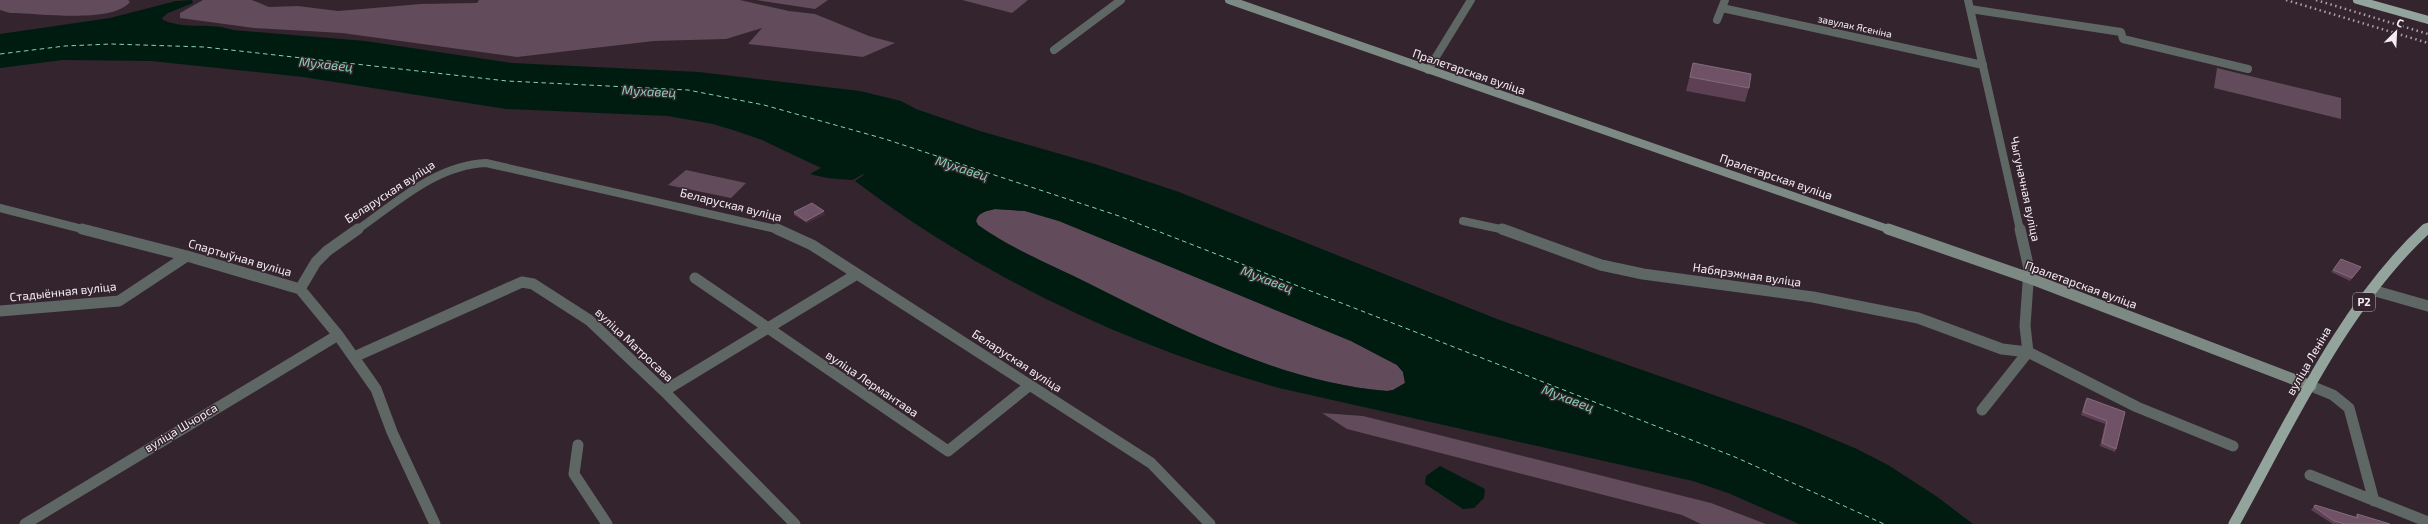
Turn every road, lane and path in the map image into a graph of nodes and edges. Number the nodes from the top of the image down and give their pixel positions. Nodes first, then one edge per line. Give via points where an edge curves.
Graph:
1 (1121, 0) edge
2 (1231, 0) edge
3 (1472, 0) edge
4 (2357, 0) edge
5 (1723, 4) edge
6 (1969, 5) edge
7 (1717, 20) dead end
8 (2428, 20) edge
9 (1054, 50) dead end
10 (1984, 65) junction
11 (2248, 69) dead end
12 (1428, 70) junction
13 (0, 208) edge
14 (1463, 221) dead end
15 (2428, 227) edge
16 (187, 256) junction
17 (857, 274) junction
18 (695, 278) dead end
19 (2029, 278) junction
20 (300, 289) junction
21 (2372, 290) junction
22 (2428, 306) edge
23 (0, 311) edge
24 (768, 328) junction
25 (338, 335) junction
26 (2028, 352) junction
27 (354, 357) junction
28 (1030, 385) junction
29 (2311, 386) junction
30 (664, 391) junction
31 (1982, 410) dead end
32 (578, 445) dead end
33 (2233, 446) dead end
34 (2310, 475) dead end
35 (2374, 501) junction
36 (2428, 522) edge
37 (25, 524) edge
38 (435, 524) edge
39 (607, 524) edge
40 (795, 524) edge
41 (1210, 524) edge
42 (2234, 524) edge

1 - 9 street
2 - 12 main road, Пралетарская вуліца
3 - 12 street
4 - 8 main road
5 - 7 street
5 - 10 street, завулак Ясеніна
6 - 10 street, Чыгуначная вуліца
6 - 11 street via 2121,32 2124,39
10 - 19 street, Чыгуначная вуліца
12 - 19 main road, Пралетарская вуліца
13 - 16 street, Спартыўная вуліца
14 - 26 street, Набярэжная вуліца via 1494,226 1601,264 1643,274 1813,297 1918,318 2002,349
15 - 21 main road, вуліца Леніна / Р2 via 2398,254
16 - 20 street, Спартыўная вуліца
16 - 23 street, Стадыённая вуліца via 119,302
17 - 20 street, Беларуская вуліца via 812,246 783,231 764,225 495,164 476,162 445,171 427,181 327,251 316,262
17 - 24 street
17 - 28 street, Беларуская вуліца
18 - 24 street, вуліца Лермантава
19 - 26 street, Чыгуначная вуліца via 2025,326
19 - 29 main road, Пралетарская вуліца
20 - 25 street, Спартыўная вуліца
21 - 22 street
21 - 29 main road, вуліца Леніна / Р2 via 2340,334
24 - 28 street, вуліца Лермантава via 948,451
24 - 30 street
25 - 27 street, Спартыўная вуліца
25 - 37 street, вуліца Шчорса via 143,450
26 - 31 street
26 - 33 street via 2137,407
27 - 30 street, вуліца Матросава via 522,282 532,284 589,320
27 - 38 street, Спартыўная вуліца via 376,389 392,432
28 - 41 street, Беларуская вуліца via 1152,463
29 - 35 street via 2333,395 2348,408
29 - 42 main road, вуліца Леніна / Р2
30 - 40 street, вуліца Матросава
32 - 39 street via 574,474
34 - 35 street
35 - 36 street

